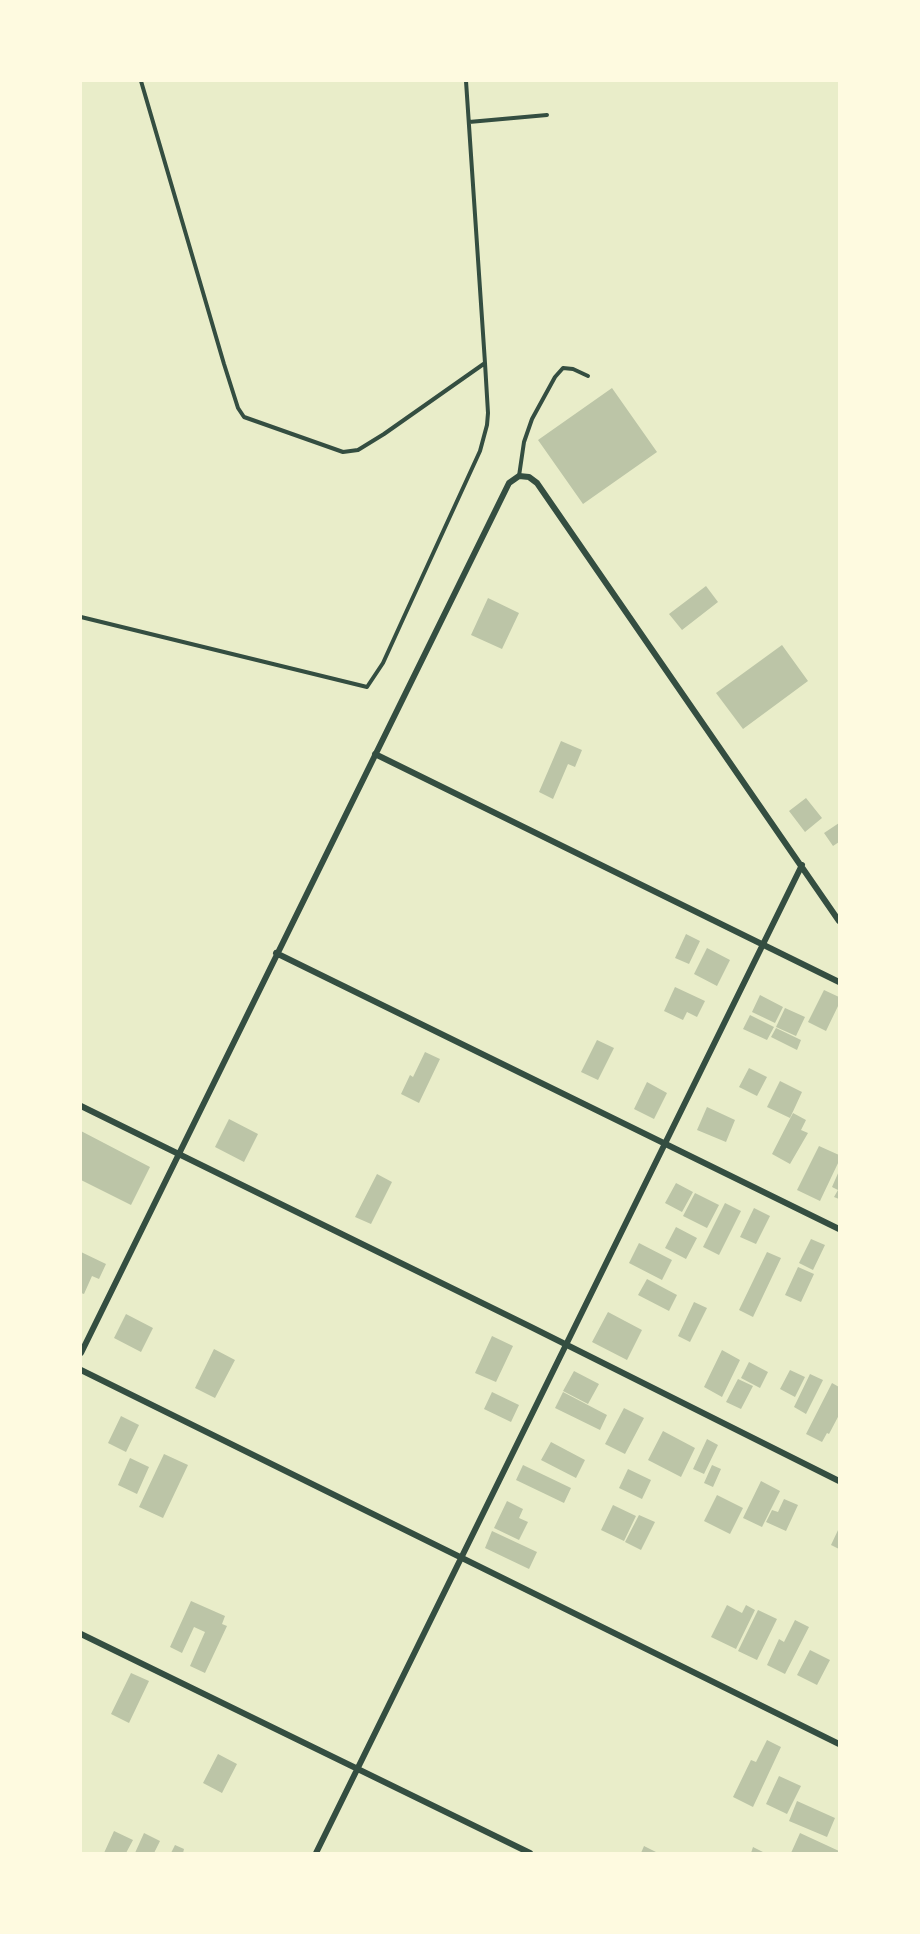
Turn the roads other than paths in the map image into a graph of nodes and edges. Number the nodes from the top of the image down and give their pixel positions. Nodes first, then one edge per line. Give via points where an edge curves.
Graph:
1 (141, 81) edge
2 (466, 81) edge
3 (547, 116) dead end
4 (469, 122) junction
5 (485, 363) junction
6 (588, 376) dead end
7 (519, 476) junction
8 (81, 617) edge
9 (375, 754) junction
10 (802, 865) junction
11 (839, 921) edge
12 (762, 944) junction
13 (276, 953) junction
14 (839, 982) edge
15 (81, 1106) edge
16 (664, 1143) junction
17 (178, 1154) junction
18 (839, 1229) edge
19 (565, 1344) junction
20 (81, 1353) edge
21 (81, 1370) edge
22 (839, 1481) edge
23 (461, 1556) junction
24 (81, 1634) edge
25 (839, 1744) edge
26 (358, 1768) junction
27 (316, 1853) edge
28 (530, 1853) edge

1 - 5 lane via 224,364 244,417 344,452 357,450
2 - 4 lane
3 - 4 lane
4 - 5 lane
5 - 8 lane via 488,412 480,450 383,663 367,687
6 - 7 lane via 563,368 555,377 532,419
7 - 9 street via 509,483
7 - 10 street via 537,483
9 - 12 street
9 - 13 street
10 - 11 street
10 - 12 street
12 - 14 street
12 - 16 street
13 - 16 street
13 - 17 street
15 - 17 street
16 - 18 street
16 - 19 street
17 - 19 street
17 - 20 street
19 - 22 street
19 - 23 street
21 - 23 street
23 - 25 street
23 - 26 street
24 - 26 street
26 - 27 street
26 - 28 street

